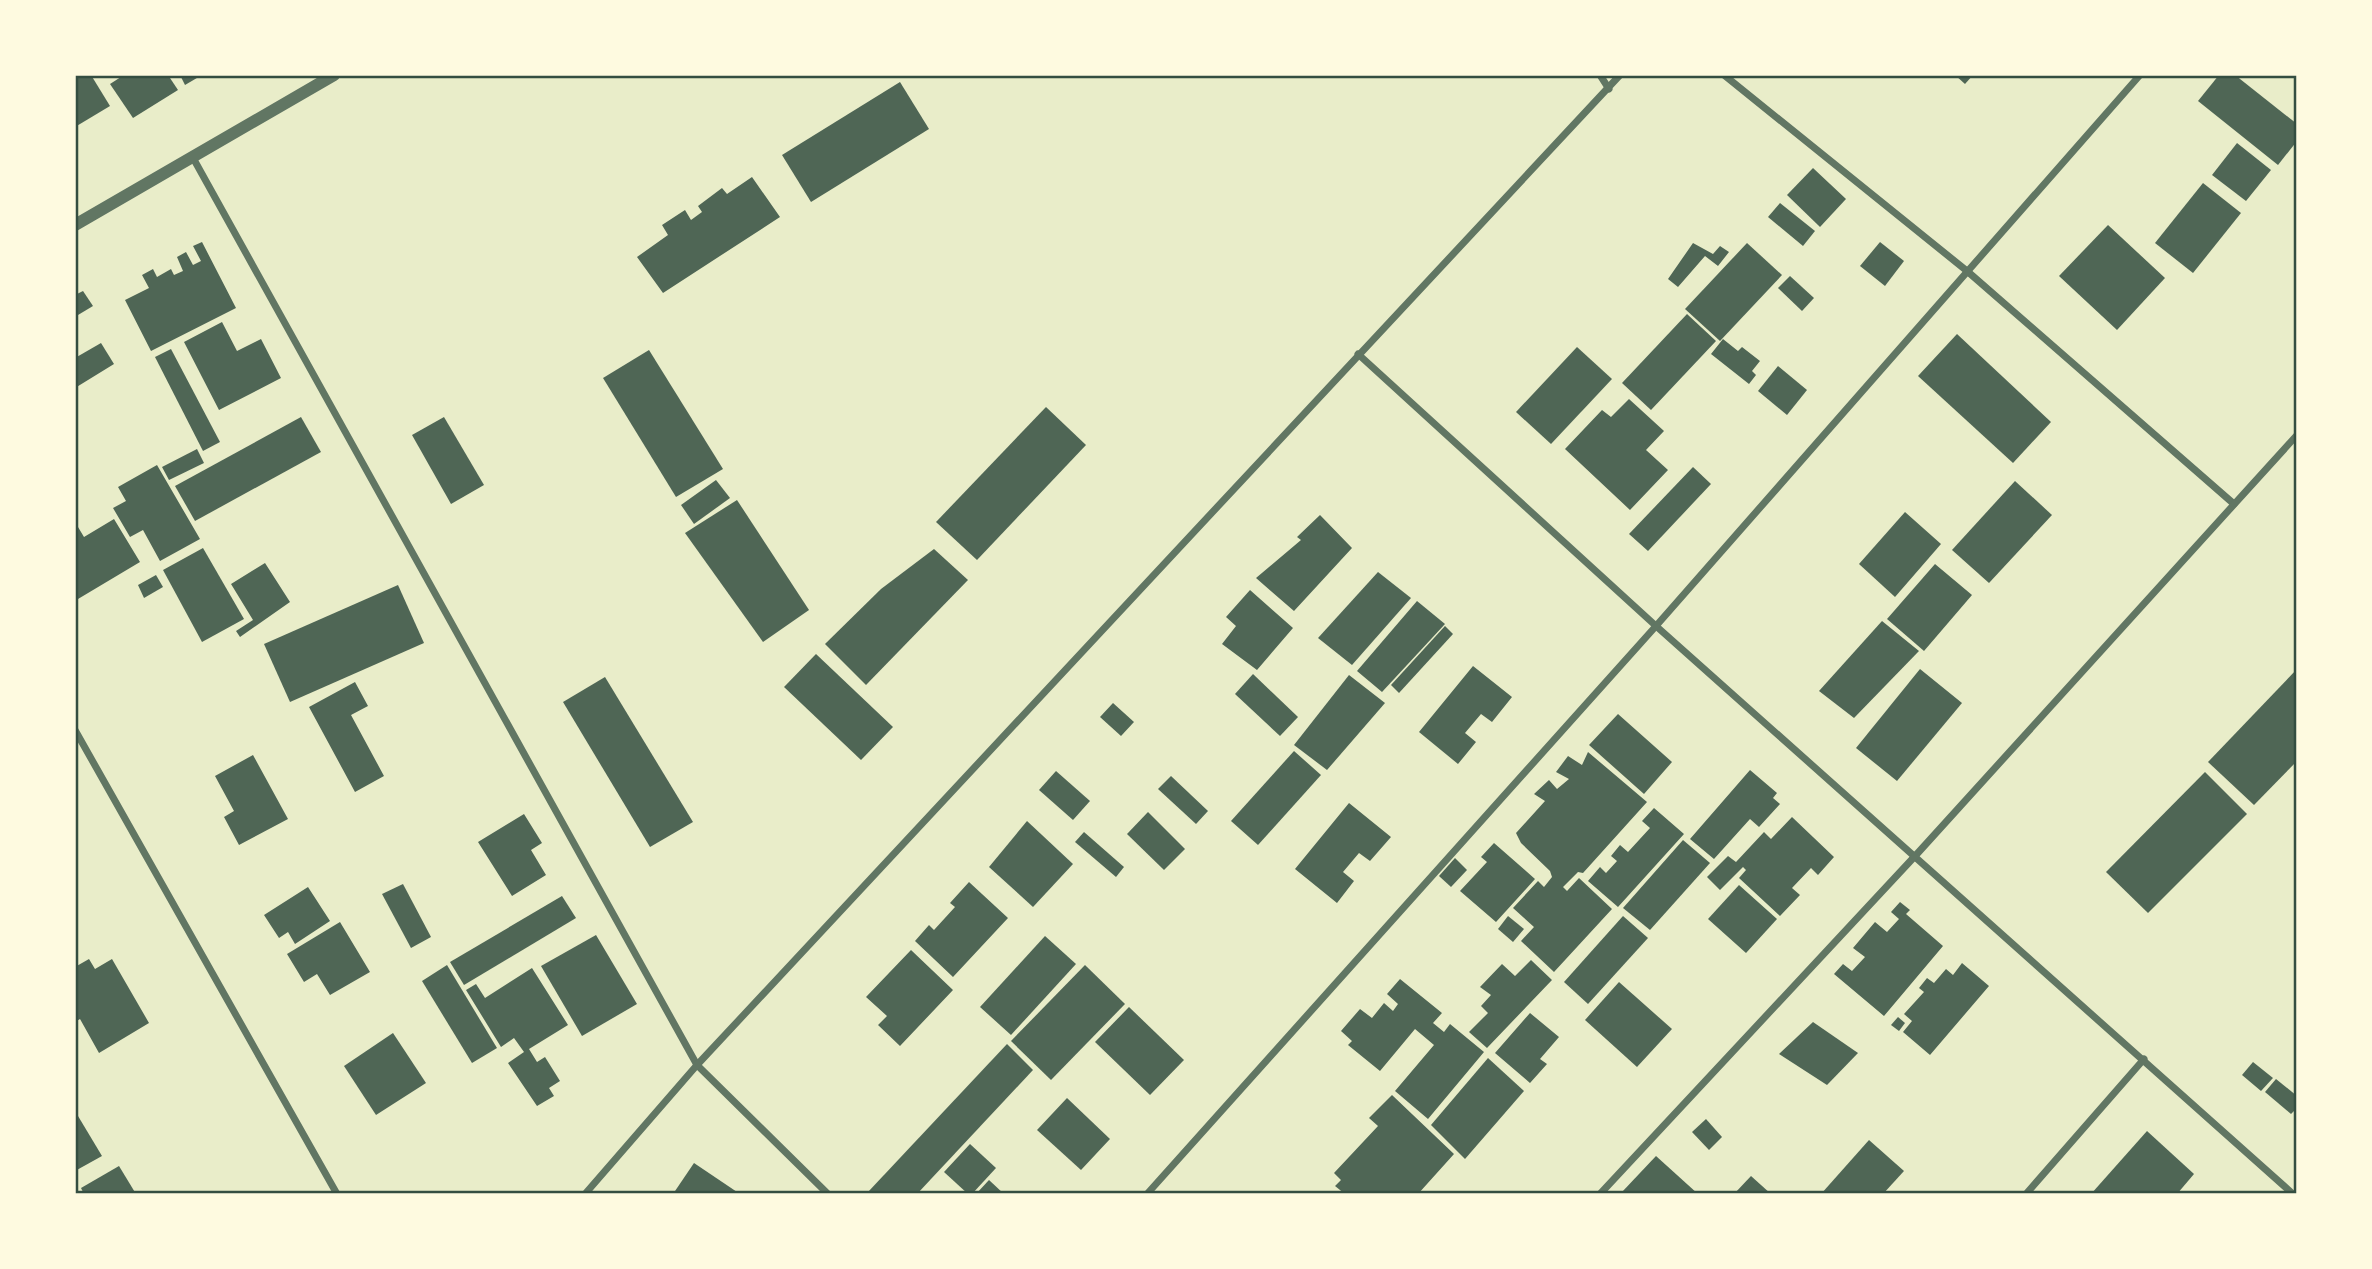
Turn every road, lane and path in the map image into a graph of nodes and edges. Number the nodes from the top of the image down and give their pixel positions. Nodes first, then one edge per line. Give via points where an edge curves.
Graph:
1 (334, 75) edge
2 (1600, 75) edge
3 (1620, 75) edge
4 (1724, 75) edge
5 (2140, 75) edge
6 (1609, 89) junction
7 (192, 156) junction
8 (75, 225) edge
9 (1967, 271) junction
10 (1358, 354) junction
11 (2297, 435) edge
12 (2234, 504) junction
13 (1656, 626) junction
14 (75, 730) edge
15 (1916, 855) junction
16 (2144, 1059) junction
17 (697, 1065) junction
18 (337, 1194) edge
19 (585, 1194) edge
20 (828, 1194) edge
21 (1147, 1194) edge
22 (1600, 1194) edge
23 (2026, 1194) edge
24 (2293, 1194) edge

1 - 7 street
2 - 6 street
3 - 6 street
4 - 9 street
5 - 9 street
6 - 10 street
7 - 8 street
7 - 17 street
9 - 12 street
9 - 13 street
10 - 13 street
10 - 17 street
11 - 12 street
12 - 15 street
13 - 15 street
13 - 21 street
14 - 18 street
15 - 16 street
15 - 22 street
16 - 23 street
16 - 24 street
17 - 19 street
17 - 20 street

